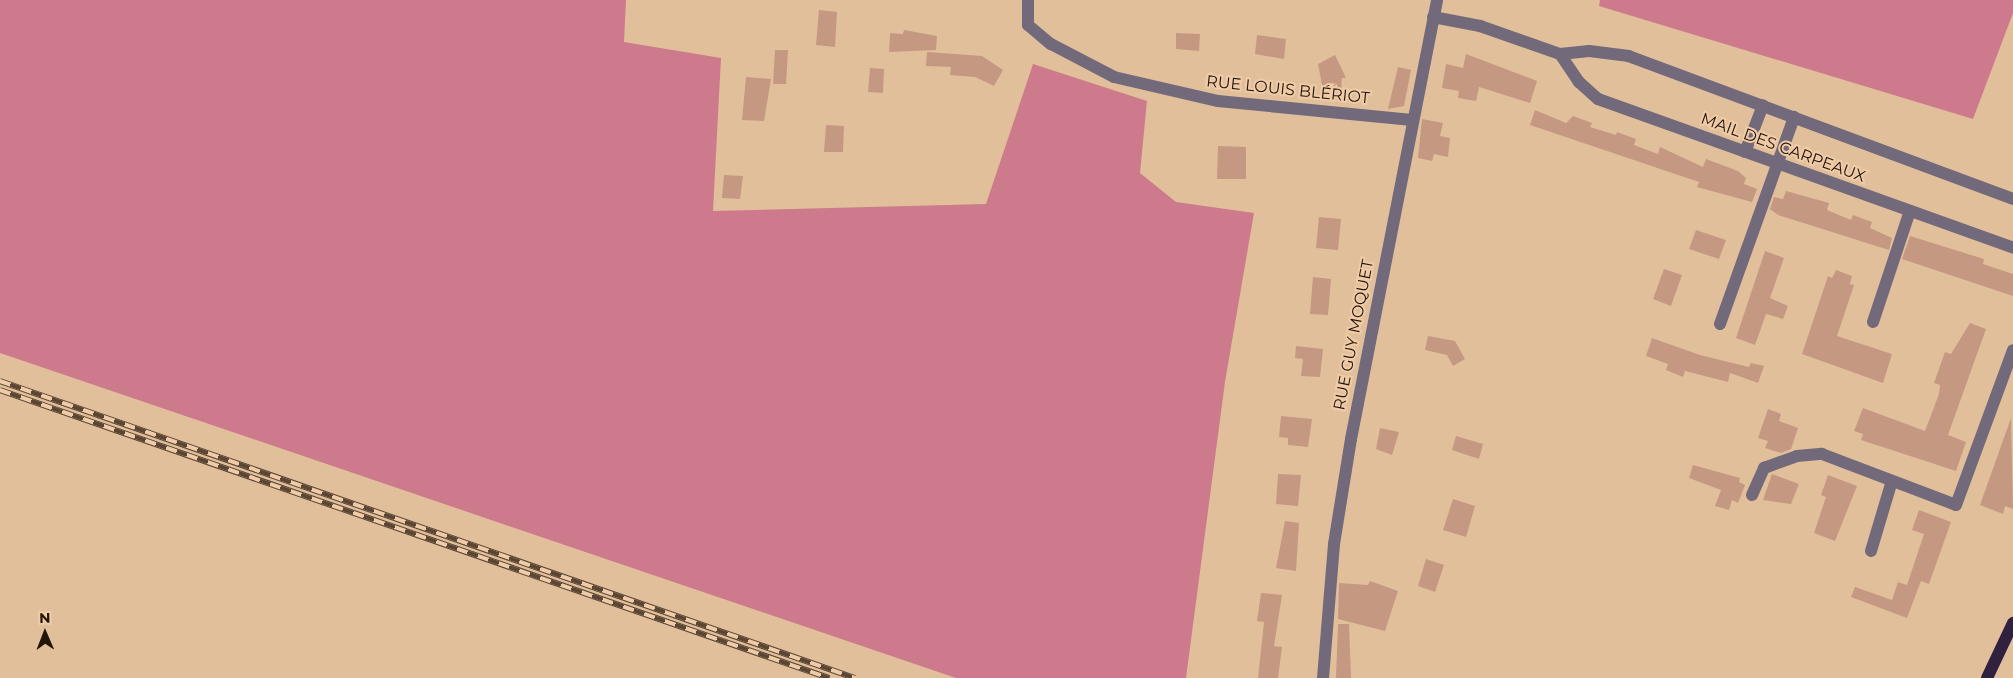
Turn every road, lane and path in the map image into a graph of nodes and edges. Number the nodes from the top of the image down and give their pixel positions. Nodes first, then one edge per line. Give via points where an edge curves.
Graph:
1 (1028, 0) edge
2 (1437, 0) edge
3 (1433, 17) junction
4 (1560, 54) junction
5 (1763, 105) junction
6 (1794, 117) junction
7 (1412, 120) junction
8 (1744, 152) junction
9 (1776, 164) junction
10 (2013, 199) edge
11 (1910, 211) junction
12 (2013, 248) edge
13 (1873, 322) dead end
14 (1720, 324) dead end
15 (2013, 350) edge
16 (1891, 484) junction
17 (1752, 495) dead end
18 (1871, 550) dead end
19 (2013, 623) edge
20 (1323, 678) edge
21 (1987, 678) edge

1 - 7 street, RUE LOUIS BLÉRIOT via 1028,24 1051,44 1114,77 1218,101
2 - 3 street, RUE GUY MOQUET
3 - 4 street, MAIL DES CARPEAUX via 1480,26
3 - 7 street, RUE GUY MOQUET
4 - 5 street, MAIL DES CARPEAUX via 1589,51 1629,56
4 - 8 street, MAIL DES CARPEAUX via 1579,82 1598,99
5 - 6 street, MAIL DES CARPEAUX
5 - 8 street
6 - 9 street
6 - 10 street, MAIL DES CARPEAUX
7 - 20 street, RUE GUY MOQUET via 1346,467 1334,544
8 - 9 street, MAIL DES CARPEAUX
9 - 11 street, MAIL DES CARPEAUX
9 - 14 street
11 - 12 street, MAIL DES CARPEAUX
11 - 13 street
15 - 16 street via 1956,505
16 - 17 street via 1822,454 1797,456 1764,468
16 - 18 street
19 - 21 main road

